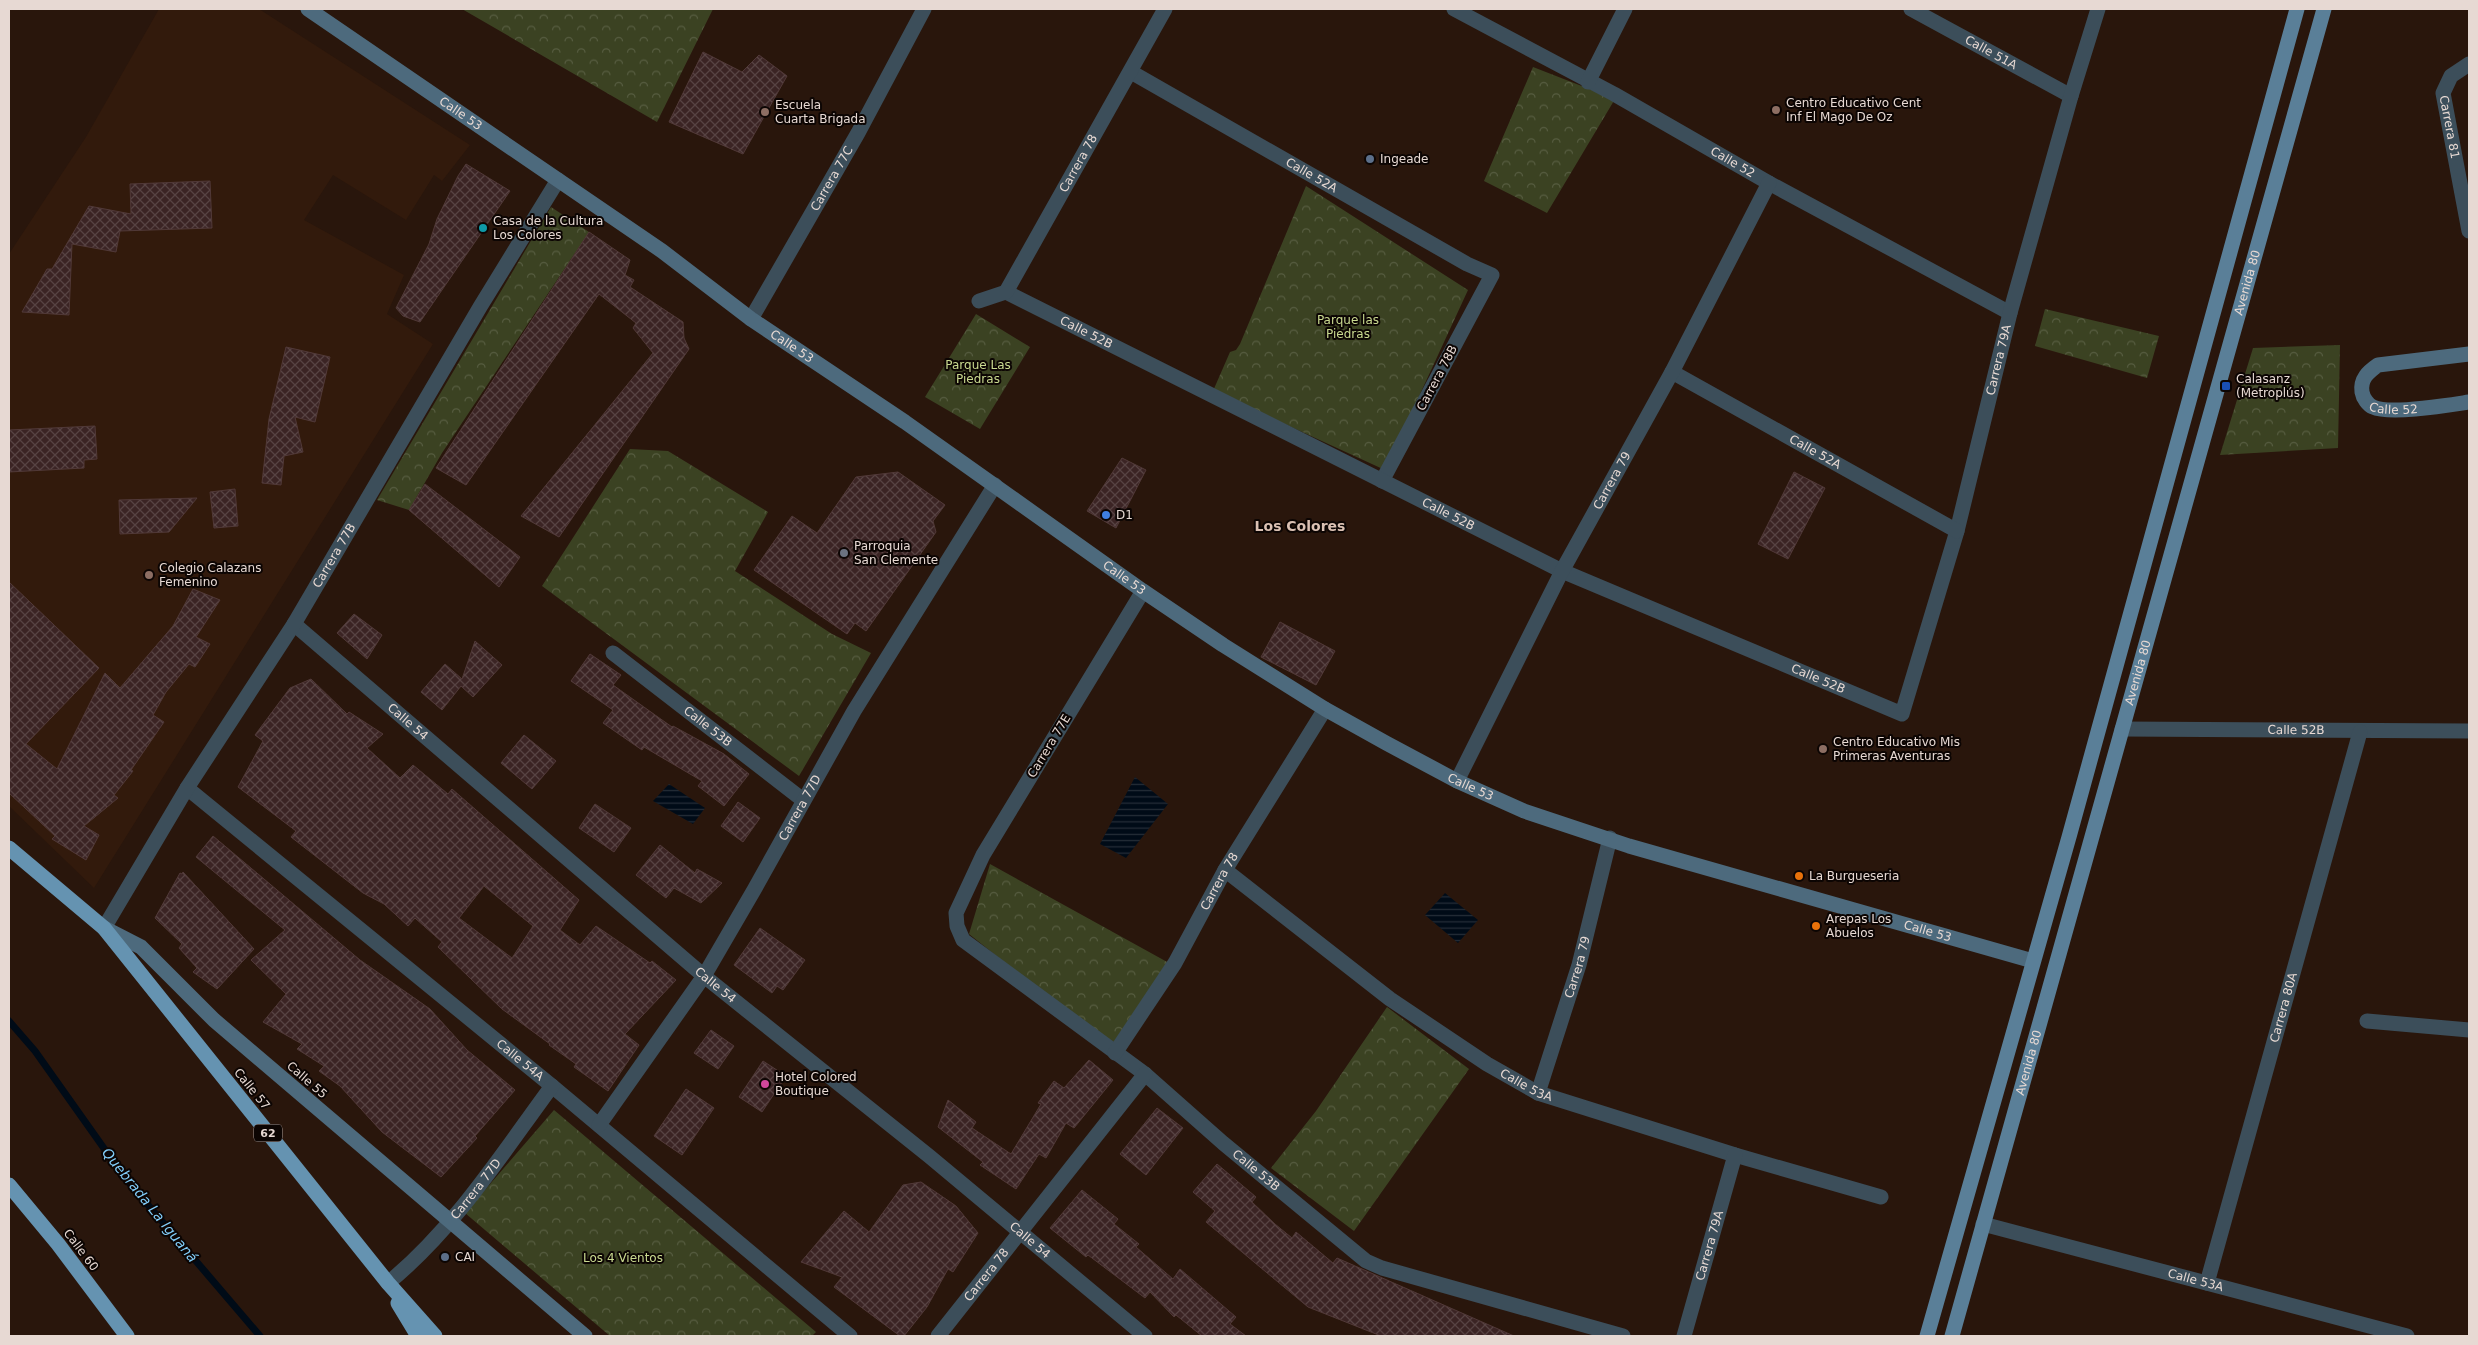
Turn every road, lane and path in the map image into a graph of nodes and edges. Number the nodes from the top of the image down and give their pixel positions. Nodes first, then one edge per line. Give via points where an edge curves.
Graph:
1 (308, 9) edge
2 (924, 9) edge
3 (1165, 9) edge
4 (1454, 9) edge
5 (1625, 9) edge
6 (1911, 9) edge
7 (2098, 9) edge
8 (2297, 9) edge
9 (2324, 9) edge
10 (2469, 64) edge
11 (1131, 72) junction
12 (1588, 82) junction
13 (2071, 96) junction
14 (558, 180) junction
15 (1769, 183) junction
16 (2469, 231) edge
17 (1492, 276) joint
18 (1006, 292) junction
19 (978, 301) dead end
20 (2010, 313) junction
21 (751, 319) junction
22 (2469, 354) edge
23 (1672, 372) junction
24 (2469, 402) edge
25 (1382, 480) junction
26 (995, 485) junction
27 (1957, 531) junction
28 (1562, 570) junction
29 (1143, 591) junction
30 (294, 624) junction
31 (613, 652) dead end
32 (1325, 709) junction
33 (1902, 714) joint
34 (2122, 729) junction
35 (2469, 731) edge
36 (2360, 732) junction
37 (1457, 781) junction
38 (186, 788) junction
39 (802, 800) junction
40 (1610, 838) junction
41 (9, 848) edge
42 (1225, 870) junction
43 (959, 905) joint
44 (104, 928) junction
45 (2033, 961) junction
46 (704, 976) junction
47 (2366, 1022) dead end
48 (2469, 1030) edge
49 (1116, 1053) junction
50 (1145, 1074) junction
51 (552, 1086) junction
52 (1538, 1093) junction
53 (599, 1125) junction
54 (1735, 1155) junction
55 (9, 1185) edge
56 (1881, 1197) dead end
57 (450, 1223) junction
58 (1983, 1224) junction
59 (1020, 1231) junction
60 (388, 1283) junction
61 (2207, 1283) junction
62 (127, 1336) edge
63 (418, 1336) edge
64 (435, 1336) edge
65 (585, 1336) edge
66 (850, 1336) edge
67 (938, 1336) edge
68 (1145, 1336) edge
69 (1624, 1336) edge
70 (1684, 1336) edge
71 (1927, 1336) edge
72 (1952, 1336) edge
73 (2407, 1336) edge

1 - 14 street, Calle 53
2 - 21 street, Carrera 77C via 858,133
3 - 11 street, Carrera 78
4 - 12 street, Calle 52
5 - 12 street
6 - 13 street, Calle 51A
7 - 13 street, Carrera 79A
8 - 45 main road, Avenida 80
9 - 34 main road, Avenida 80
10 - 16 street, Carrera 81 via 2451,76 2443,93
11 - 17 street, Calle 52A
11 - 18 street, Carrera 78
12 - 15 street, Calle 52
13 - 20 street, Carrera 79A
14 - 21 street, Calle 53 via 662,251
14 - 30 street, Carrera 77B
15 - 20 street, Calle 52
15 - 23 street, Carrera 79
17 - 25 street, Carrera 78B
18 - 19 street
18 - 25 street, Calle 52B
20 - 27 street, Carrera 79A
21 - 26 street, Calle 53
22 - 24 street, Calle 52 via 2378,365 2361,382 2362,394 2375,408 2395,410
23 - 27 street, Calle 52A
23 - 28 street, Carrera 79
25 - 28 street, Calle 52B
26 - 29 street, Calle 53
26 - 39 street, Carrera 77D
27 - 33 street, Carrera 79A
28 - 33 street, Calle 52B
28 - 37 street, Carrera 79
29 - 32 street, Calle 53
29 - 43 street, Carrera 77E via 983,855
30 - 38 street, Carrera 77B
30 - 46 street, Calle 54
31 - 39 street, Calle 53B
32 - 37 street, Calle 53
32 - 42 street, Carrera 78
34 - 36 street, Calle 52B
34 - 58 main road, Avenida 80
35 - 36 street, Calle 52B
36 - 61 street, Carrera 80A
37 - 40 street, Calle 53 via 1524,811
38 - 44 street, Carrera 77B
38 - 51 street, Calle 54A
39 - 46 street, Carrera 77D
40 - 45 street, Calle 53
40 - 52 street, Carrera 79 via 1579,965
41 - 44 highway, Calle 55 / 62
42 - 49 street, Carrera 78 via 1175,963
42 - 52 street, Calle 53A via 1390,999 1487,1064
43 - 49 street, Calle 53B via 956,919 964,940
44 - 57 street, Calle 55 via 141,947 214,1020
44 - 60 highway, Calle 57 / 62
45 - 71 main road, Avenida 80
46 - 53 street, Carrera 77D
46 - 59 street, Calle 54
47 - 48 street
49 - 50 street, Calle 53B
50 - 59 street, Carrera 78
50 - 69 street, Calle 53B via 1366,1261
51 - 53 street, Calle 54A
51 - 57 street, Carrera 77D
52 - 54 street, Calle 53A
53 - 66 street, Calle 54A
54 - 56 street, Calle 53A
54 - 70 street, Carrera 79A
55 - 62 highway, Calle 60
57 - 60 street, Carrera 77D
57 - 65 street, Calle 55
58 - 61 street, Calle 53A
58 - 72 main road, Avenida 80
59 - 67 street, Carrera 78
59 - 68 street, Calle 54
60 - 63 highway
60 - 64 highway, Calle 57 / 62
61 - 73 street, Calle 53A

